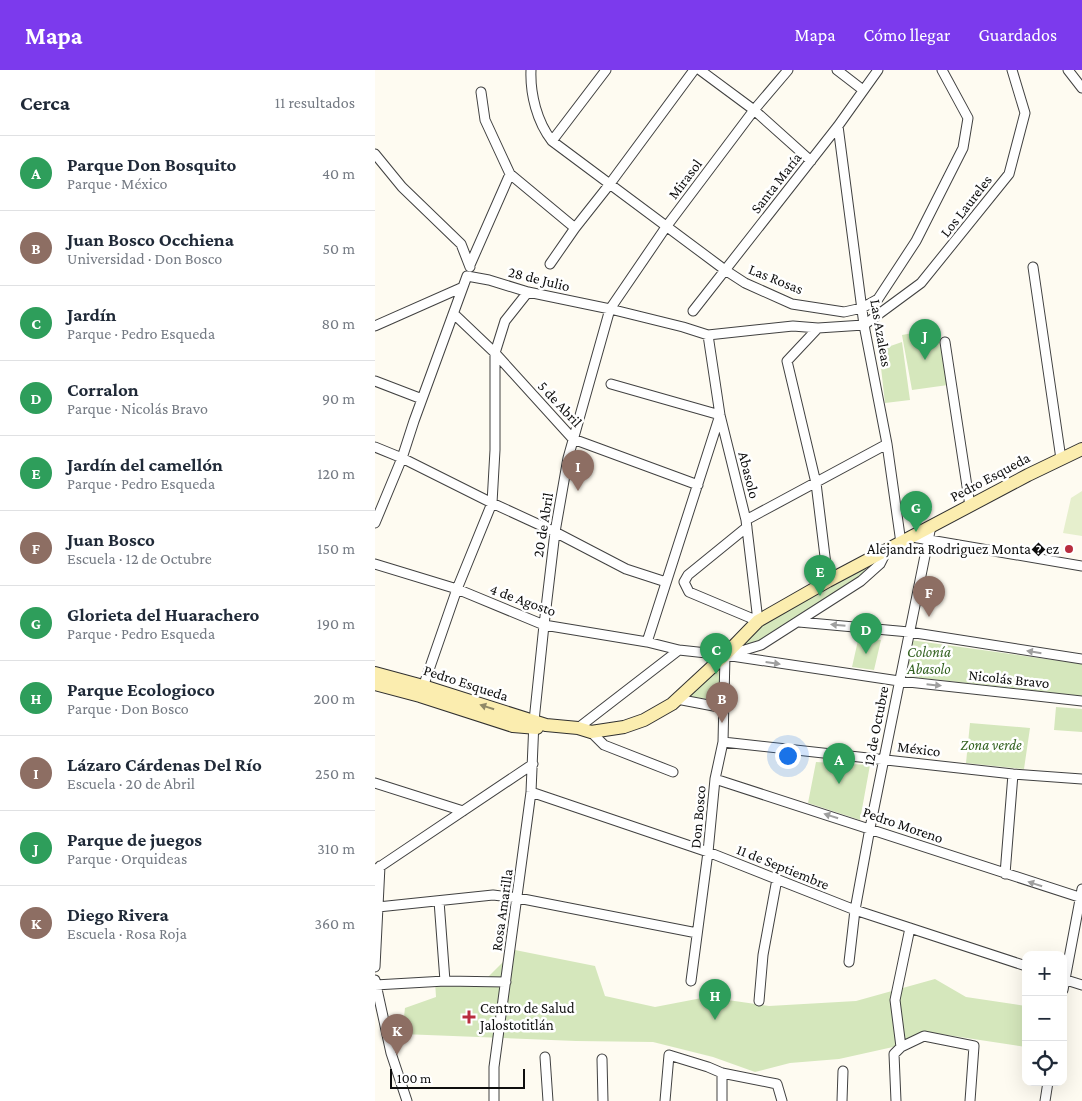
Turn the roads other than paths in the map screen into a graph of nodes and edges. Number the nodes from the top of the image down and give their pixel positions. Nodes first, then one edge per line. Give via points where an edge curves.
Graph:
1 (531, 70) edge
2 (607, 70) edge
3 (694, 70) edge
4 (700, 70) edge
5 (788, 70) edge
6 (837, 70) edge
7 (878, 70) edge
8 (942, 70) edge
9 (1012, 70) edge
10 (1068, 70) edge
11 (1082, 88) edge
12 (863, 90) junction
13 (481, 92) dead end
14 (754, 110) junction
15 (838, 126) junction
16 (552, 142) junction
17 (375, 154) edge
18 (811, 161) junction
19 (510, 174) junction
20 (609, 185) junction
21 (666, 227) junction
22 (575, 228) junction
23 (550, 264) dead end
24 (470, 265) junction
25 (1033, 267) dead end
26 (725, 270) junction
27 (467, 276) junction
28 (463, 287) junction
29 (528, 292) junction
30 (862, 308) junction
31 (610, 309) junction
32 (693, 311) dead end
33 (454, 314) junction
34 (864, 325) junction
35 (375, 326) edge
36 (818, 328) junction
37 (709, 335) junction
38 (945, 342) dead end
39 (495, 353) junction
40 (375, 381) edge
41 (611, 384) dead end
42 (422, 400) junction
43 (720, 415) junction
44 (573, 439) junction
45 (887, 444) junction
46 (375, 447) edge
47 (1082, 449) edge
48 (402, 458) junction
49 (1061, 459) junction
50 (815, 483) junction
51 (698, 485) junction
52 (492, 503) junction
53 (970, 506) junction
54 (375, 523) edge
55 (746, 524) junction
56 (931, 526) junction
57 (555, 532) junction
58 (906, 540) junction
59 (928, 540) junction
60 (887, 550) junction
61 (375, 564) edge
62 (1082, 566) edge
63 (828, 581) junction
64 (665, 582) junction
65 (457, 589) junction
66 (758, 621) junction
67 (799, 622) junction
68 (543, 625) junction
69 (909, 632) junction
70 (647, 642) junction
71 (679, 650) junction
72 (725, 656) junction
73 (1082, 659) edge
74 (375, 673) edge
75 (899, 681) junction
76 (375, 684) edge
77 (422, 691) junction
78 (677, 699) junction
79 (1082, 701) edge
80 (724, 708) junction
81 (538, 725) junction
82 (578, 728) junction
83 (591, 732) junction
84 (723, 742) junction
85 (884, 759) junction
86 (533, 764) junction
87 (673, 772) dead end
88 (1013, 774) junction
89 (715, 779) junction
90 (1082, 779) edge
91 (375, 782) edge
92 (531, 792) junction
93 (463, 811) junction
94 (870, 828) junction
95 (708, 852) junction
96 (377, 868) edge
97 (1005, 874) junction
98 (777, 879) junction
99 (1082, 895) edge
100 (517, 898) junction
101 (439, 901) junction
102 (378, 907) junction
103 (855, 910) junction
104 (910, 928) junction
105 (697, 933) junction
106 (849, 962) dead end
107 (1022, 965) edge
108 (1067, 965) edge
109 (375, 967) edge
110 (1067, 980) edge
111 (445, 981) junction
112 (691, 981) dead end
113 (506, 982) junction
114 (375, 983) edge
115 (1082, 985) edge
116 (759, 1001) dead end
117 (901, 1047) junction
118 (545, 1057) dead end
119 (602, 1059) dead end
120 (843, 1071) dead end
121 (722, 1073) junction
122 (1047, 1086) edge
123 (407, 1101) edge
124 (494, 1101) edge
125 (548, 1101) edge
126 (603, 1101) edge
127 (665, 1101) edge
128 (722, 1101) edge
129 (782, 1101) edge
130 (842, 1101) edge
131 (896, 1101) edge
132 (970, 1101) edge
133 (1045, 1101) edge

1 - 16 street, Las Rosas via 530,86 544,131
2 - 16 street
3 - 20 street
4 - 14 street
5 - 14 street, Mirasol
6 - 12 street
7 - 12 street, Santa María
8 - 30 street, Las Rosas via 968,118 963,148 916,241 878,300
9 - 34 street, Los Laureles via 1025,113 1009,174 921,283
10 - 11 street
12 - 15 street, Santa María
13 - 19 street via 485,120
14 - 18 street
14 - 21 street, Mirasol
15 - 18 street, Santa María
15 - 30 street, Las Azaleas
16 - 20 street, Las Rosas
17 - 24 street via 402,187 461,244
18 - 26 street, Santa María
19 - 22 street
19 - 24 street
20 - 21 street, Las Rosas
20 - 22 street
21 - 26 street, Las Rosas
21 - 31 street, Mirasol
22 - 23 street
24 - 27 street
25 - 49 street
26 - 30 street, Las Rosas via 791,304 844,312
26 - 32 street, Santa María
27 - 28 street
27 - 29 street, 28 de Julio
28 - 33 street
28 - 35 street
29 - 31 street, 28 de Julio
29 - 39 street via 505,321
30 - 34 street, Las Azaleas
31 - 37 street, 28 de Julio
31 - 44 street, 20 de Abril
33 - 39 street, 5 de Abril
33 - 42 street
34 - 36 street, 28 de Julio
34 - 45 street, Las Azaleas
36 - 37 street, 28 de Julio via 793,326
36 - 50 street via 787,361
37 - 43 street, Abasolo
38 - 53 street
39 - 44 street, 5 de Abril
39 - 52 street
40 - 42 street
41 - 43 street
42 - 48 street
43 - 51 street
43 - 55 street, Abasolo
44 - 51 street, 5 de Abril
44 - 57 street, 20 de Abril
45 - 50 street
45 - 58 street, Las Azaleas
46 - 48 street
47 - 49 street, Pedro Esqueda
48 - 52 street
48 - 54 street
49 - 53 street, Pedro Esqueda
50 - 55 street
50 - 63 street
51 - 64 street
52 - 57 street
52 - 65 street
53 - 56 street, Pedro Esqueda
55 - 66 street, Abasolo
55 - 66 street via 684,582 689,592
56 - 58 street, Pedro Esqueda
56 - 59 street, 12 de Octubre
57 - 64 street via 626,568
57 - 68 street, 20 de Abril
58 - 59 street
58 - 60 street, Pedro Esqueda
59 - 62 street
59 - 69 street, 12 de Octubre
60 - 63 street, Pedro Esqueda
60 - 67 street, Pedro Esqueda via 880,564 861,581
61 - 65 street, 4 de Agosto
63 - 66 street, Pedro Esqueda
64 - 70 street
65 - 68 street, 4 de Agosto
65 - 77 street
66 - 72 street, Pedro Esqueda
69 -> 67 street
67 - 72 street, Pedro Esqueda via 761,645
68 - 70 street, 4 de Agosto
68 - 81 street, 20 de Abril
73 -> 69 street
69 - 75 street, 12 de Octubre
70 - 71 street, 4 de Agosto
71 - 72 street, 4 de Agosto
71 - 82 street
72 -> 75 street, Nicolás Bravo
72 - 78 street, Pedro Esqueda
72 - 80 street, Don Bosco
74 - 77 street, Pedro Esqueda
75 -> 79 street, Nicolás Bravo
75 - 85 street, 12 de Octubre
76 - 77 street, Pedro Esqueda
77 - 81 street, Pedro Esqueda via 513,726
78 - 80 street
78 - 83 street, Pedro Esqueda via 644,720
80 - 84 street, Don Bosco
81 - 82 street, Pedro Esqueda
81 - 86 street, Rosa Amarilla
82 - 83 street, Pedro Esqueda
83 - 87 street via 604,745
84 - 85 street, México
84 - 89 street, Don Bosco
85 - 88 street, México
85 - 94 street, 12 de Octubre
86 - 92 street, Rosa Amarilla
86 - 93 street
88 - 90 street, México
88 - 97 street
94 -> 89 street, Pedro Moreno
89 - 95 street, Don Bosco
91 - 93 street
92 - 95 street, 11 de Septiembre
92 - 100 street, Rosa Amarilla
93 - 96 street
94 - 97 street, Pedro Moreno
94 - 103 street, 12 de Octubre
95 - 98 street, 11 de Septiembre
95 - 105 street, Don Bosco
96 - 102 street
99 -> 97 street, Pedro Moreno
98 - 103 street, 11 de Septiembre
98 - 116 street via 763,955
99 - 108 street
100 - 101 street via 493,895
100 - 105 street
100 - 113 street, Rosa Amarilla
101 - 102 street
101 - 111 street
102 - 109 street
103 - 104 street, 11 de Septiembre
103 - 106 street, 12 de Octubre
104 - 107 street, 11 de Septiembre
104 - 117 street via 895,1000
105 - 112 street, Don Bosco
110 - 115 street
111 - 113 street
111 - 114 street
113 - 124 street, Rosa Amarilla via 494,1067
114 - 123 street via 391,1053
117 - 131 street via 894,1054
117 - 132 street via 924,1036 974,1046
118 - 125 street
119 - 126 street
120 - 130 street
121 - 127 street via 669,1056
121 - 128 street
121 - 129 street via 777,1084
122 - 133 street

